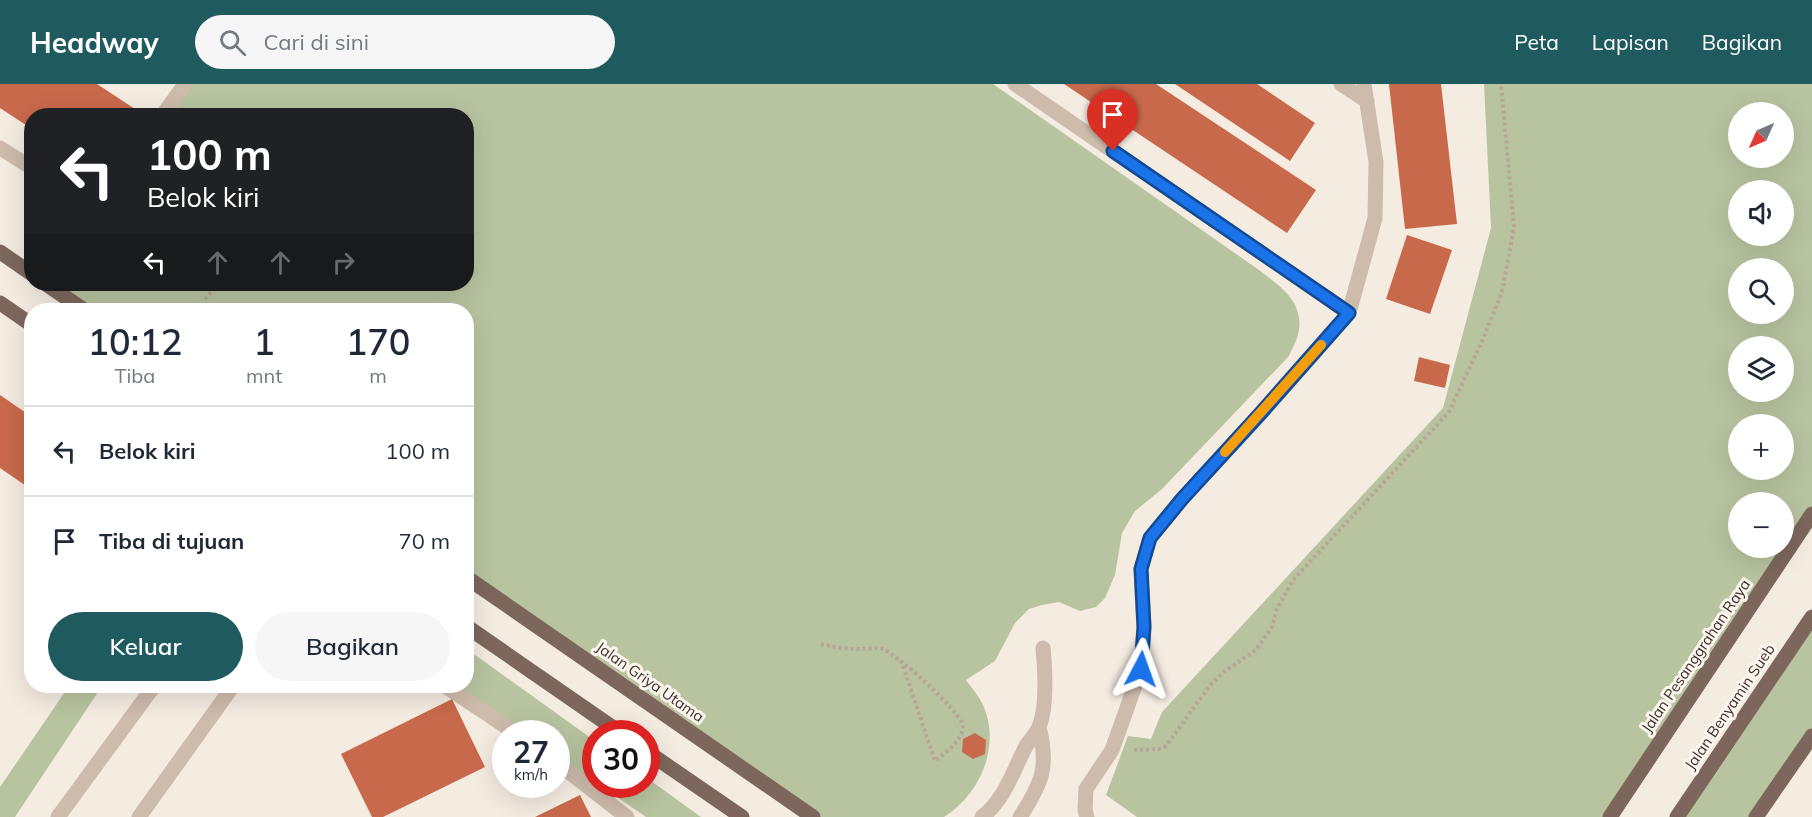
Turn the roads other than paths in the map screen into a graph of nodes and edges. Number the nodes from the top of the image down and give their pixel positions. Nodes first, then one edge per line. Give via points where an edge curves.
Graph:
1 (185, 84) edge
2 (1015, 84) edge
3 (1341, 84) edge
4 (1364, 84) edge
5 (1367, 101) junction
6 (168, 108) edge
7 (0, 148) edge
8 (24, 163) edge
9 (0, 252) edge
10 (24, 268) edge
11 (56, 291) edge
12 (0, 303) edge
13 (74, 303) edge
14 (1349, 313) junction
15 (24, 320) edge
16 (1812, 514) edge
17 (474, 583) edge
18 (1812, 617) edge
19 (474, 632) edge
20 (1043, 648) dead end
21 (149, 693) edge
22 (228, 693) edge
23 (456, 693) edge
24 (496, 720) edge
25 (602, 720) edge
26 (1039, 727) junction
27 (1812, 736) edge
28 (660, 761) edge
29 (570, 773) edge
30 (58, 817) edge
31 (139, 817) edge
32 (627, 817) edge
33 (742, 817) edge
34 (813, 817) edge
35 (982, 817) edge
36 (1020, 817) edge
37 (1087, 817) edge
38 (1610, 817) edge
39 (1677, 817) edge
40 (1756, 817) edge

1 - 6 street
2 - 14 street
3 - 5 street
4 - 5 street
5 - 14 street via 1376,162 1375,218
7 - 8 street
9 - 10 main road
11 - 13 main road
12 - 15 main road
14 - 37 street via 1150,538 1141,569 1141,669 1112,750 1086,789
16 - 38 main road, Jalan Pesanggrahan Raya
17 - 34 main road, Jalan Griya Utama
18 - 39 main road, Jalan Benyamin Sueb
19 - 25 main road
20 - 26 street via 1044,697
21 - 30 street
22 - 31 street
23 - 24 street
26 - 35 street via 1011,779
26 - 36 street via 1044,762 1038,788
27 - 40 main road
28 - 33 main road
29 - 32 street

